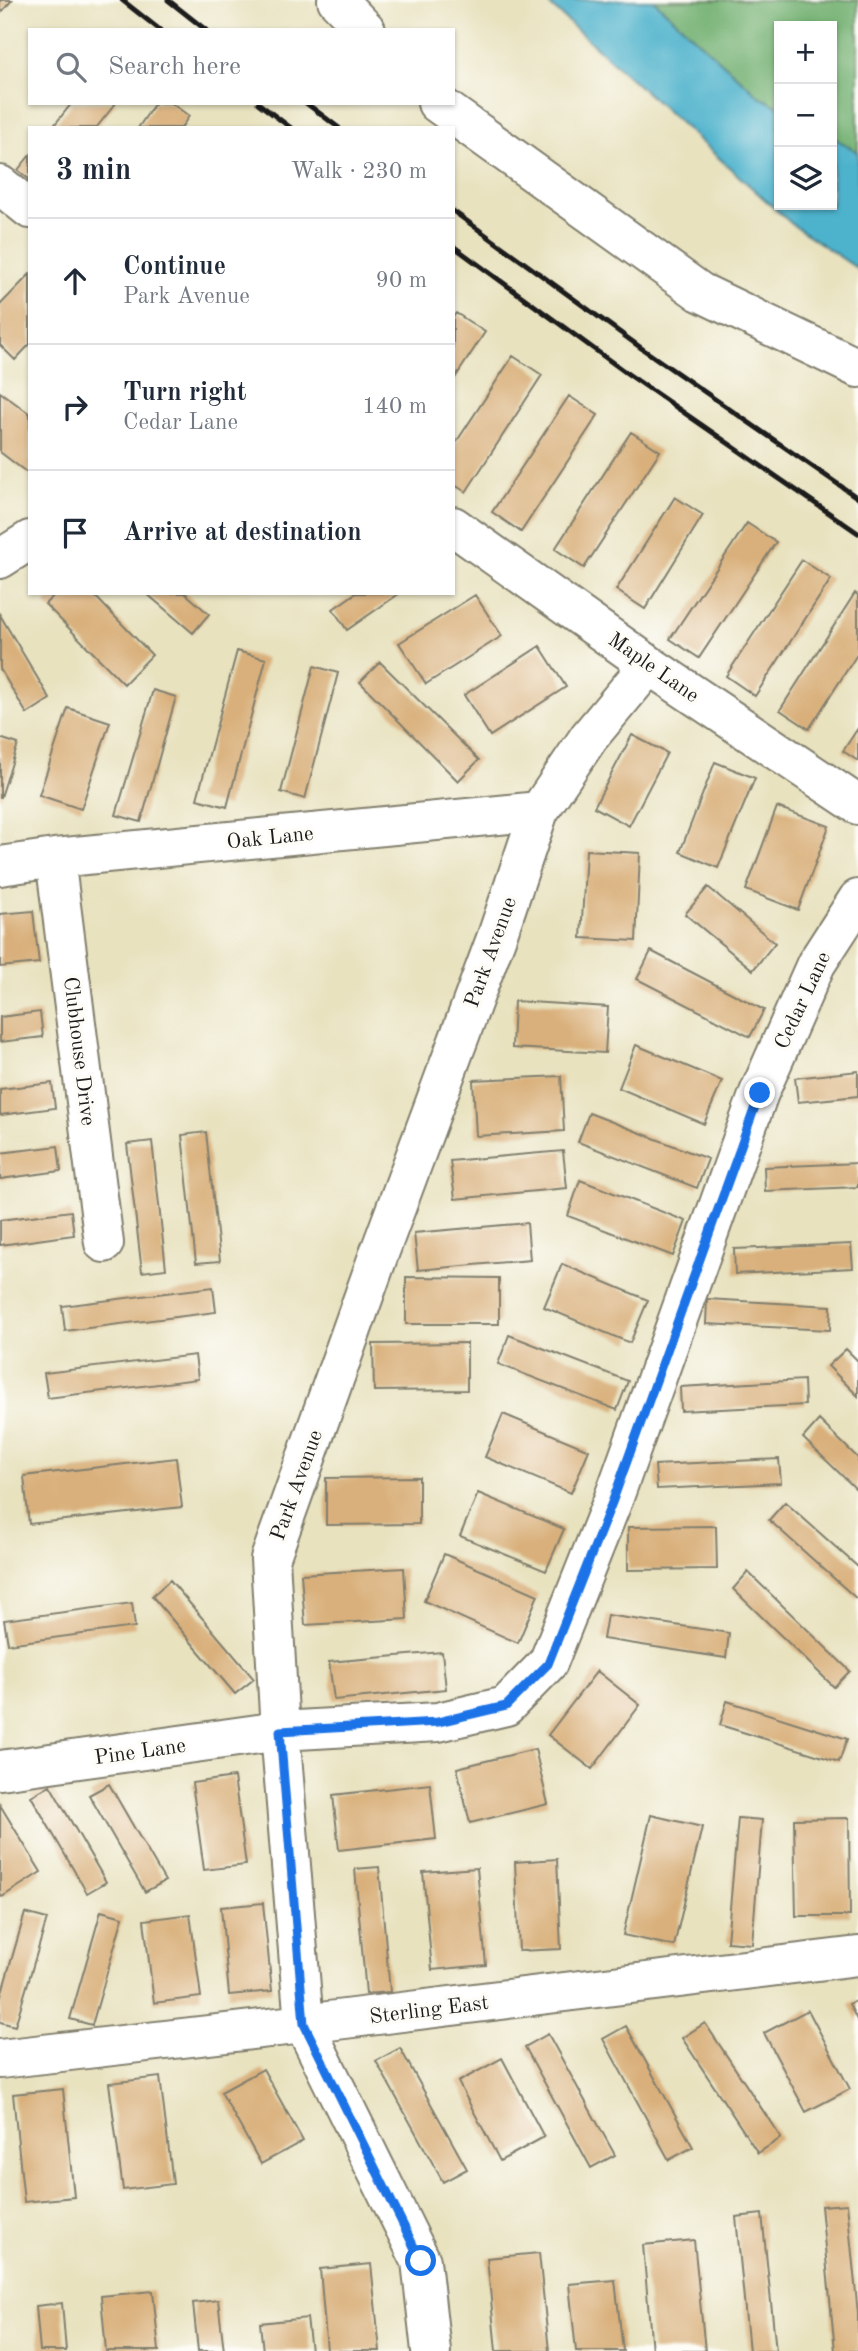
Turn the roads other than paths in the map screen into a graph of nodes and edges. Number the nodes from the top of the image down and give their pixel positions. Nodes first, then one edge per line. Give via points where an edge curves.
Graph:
1 (337, 0) edge
2 (364, 28) edge
3 (440, 105) edge
4 (0, 185) edge
5 (28, 207) edge
6 (858, 368) edge
7 (455, 527) edge
8 (28, 541) edge
9 (0, 559) edge
10 (649, 665) junction
11 (858, 805) edge
12 (539, 811) junction
13 (55, 858) junction
14 (0, 866) edge
15 (858, 899) edge
16 (104, 1243) dead end
17 (280, 1731) junction
18 (0, 1770) edge
19 (858, 1956) edge
20 (304, 2024) junction
21 (0, 2059) edge
22 (431, 2351) edge

1 - 2 street
3 - 6 street via 700,292
4 - 5 street
7 - 10 street, Maple Lane
8 - 9 street
10 - 11 street, Maple Lane
10 - 12 street, Park Avenue via 589,737
12 - 13 street, Oak Lane
12 - 17 street, Park Avenue via 270,1559
13 - 14 street, Oak Lane
13 - 16 street, Clubhouse Drive
15 - 17 street, Cedar Lane via 816,964 760,1093 613,1500 548,1664 506,1706 438,1722
17 - 18 street, Pine Lane
17 - 20 street, Park Avenue
19 - 20 street, Sterling East
20 - 21 street, Sterling East
20 - 22 street, Park Avenue via 421,2261

